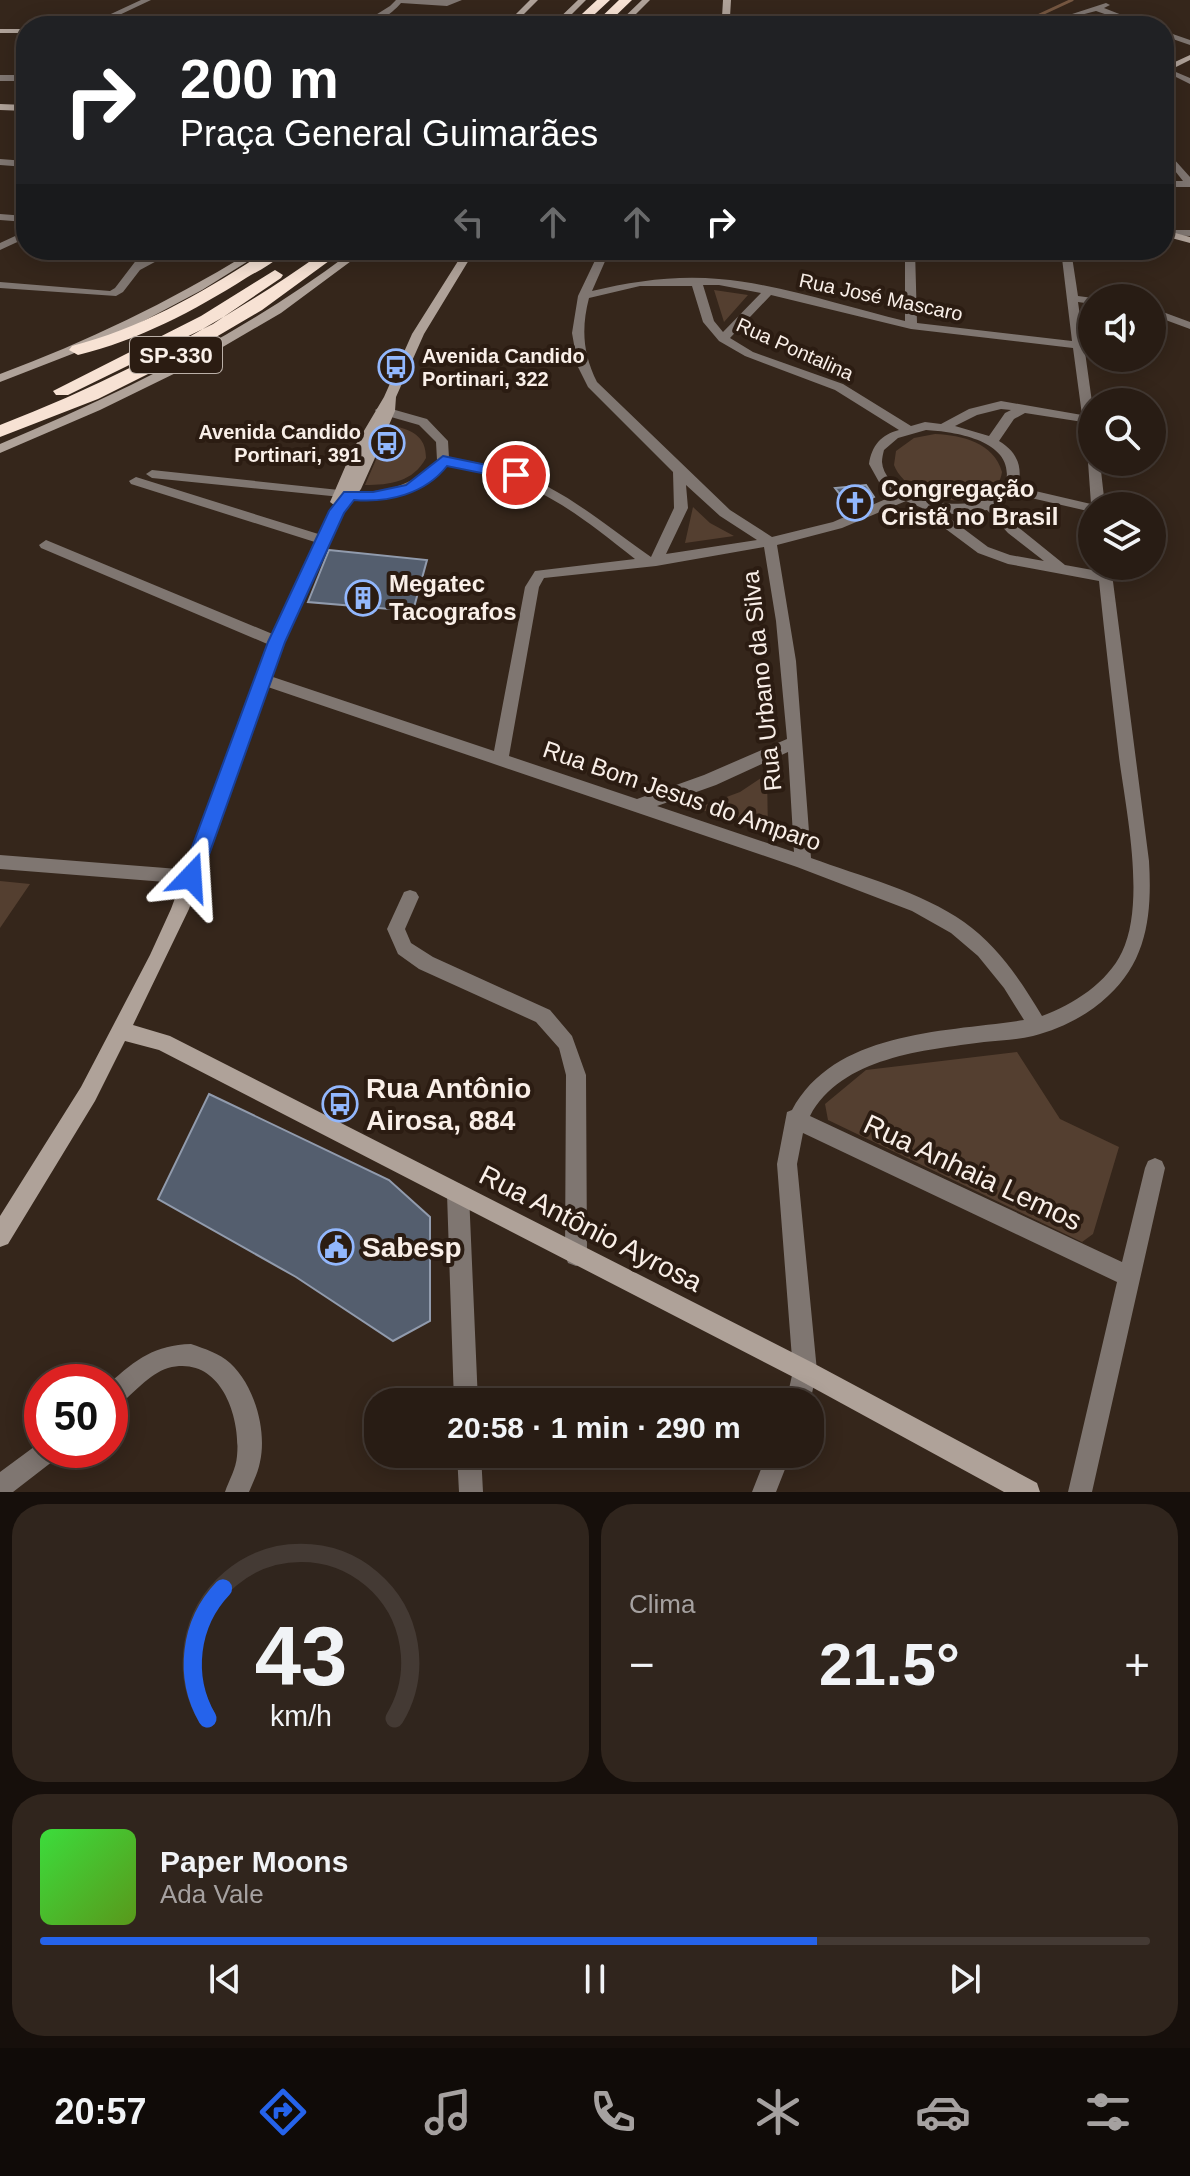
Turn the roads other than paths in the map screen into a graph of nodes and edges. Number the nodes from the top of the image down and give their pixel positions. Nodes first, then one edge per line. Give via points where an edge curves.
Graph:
1 (147, 0) edge
2 (458, 0) edge
3 (534, 0) edge
4 (604, 0) edge
5 (626, 0) edge
6 (646, 0) edge
7 (400, 1) edge
8 (582, 1) edge
9 (1111, 3) dead end
10 (1096, 8) junction
11 (1073, 15) dead end
12 (111, 16) edge
13 (377, 16) edge
14 (518, 16) edge
15 (566, 16) edge
16 (586, 16) edge
17 (609, 16) edge
18 (629, 16) edge
19 (1118, 16) edge
20 (1174, 164) edge
21 (1190, 184) edge
22 (142, 260) edge
23 (152, 260) edge
24 (244, 260) edge
25 (264, 260) edge
26 (294, 260) edge
27 (322, 260) edge
28 (347, 260) edge
29 (464, 260) edge
30 (600, 260) edge
31 (910, 260) edge
32 (1067, 260) edge
33 (136, 268) junction
34 (696, 281) junction
35 (0, 285) edge
36 (769, 291) junction
37 (583, 296) junction
38 (1072, 298) junction
39 (1078, 299) edge
40 (1166, 317) edge
41 (911, 326) junction
42 (1190, 326) edge
43 (723, 339) junction
44 (1078, 345) joint
45 (78, 350) junction
46 (0, 378) edge
47 (387, 406) junction
48 (1024, 408) junction
49 (0, 415) edge
50 (1078, 418) edge
51 (945, 426) junction
52 (907, 429) junction
53 (0, 431) edge
54 (992, 442) junction
55 (0, 449) edge
56 (443, 461) junction
57 (679, 471) junction
58 (152, 474) dead end
59 (136, 481) dead end
60 (1011, 489) junction
61 (345, 494) junction
62 (903, 497) junction
63 (923, 505) junction
64 (989, 505) junction
65 (1078, 505) edge
66 (323, 540) junction
67 (770, 542) junction
68 (46, 545) dead end
69 (652, 562) junction
70 (1063, 568) junction
71 (1078, 569) edge
72 (1106, 580) edge
73 (277, 642) junction
74 (264, 680) junction
75 (796, 742) junction
76 (501, 758) junction
77 (634, 807) junction
78 (0, 862) edge
79 (803, 862) junction
80 (191, 877) junction
81 (410, 897) dead end
82 (1038, 1026) junction
83 (121, 1031) junction
84 (794, 1119) junction
85 (1155, 1168) dead end
86 (458, 1194) junction
87 (0, 1236) edge
88 (576, 1255) junction
89 (1128, 1276) junction
90 (805, 1371) junction
91 (128, 1383) edge
92 (465, 1388) edge
93 (801, 1388) edge
94 (25, 1468) edge
95 (470, 1468) edge
96 (773, 1468) edge
97 (0, 1487) edge
98 (237, 1492) edge
99 (471, 1492) edge
100 (764, 1492) edge
101 (1028, 1492) edge
102 (1080, 1492) edge

1 - 12 street
2 - 7 street
3 - 14 main road
4 - 16 highway
5 - 17 highway
6 - 18 main road
7 - 13 street
8 - 15 main road
9 - 10 street
10 - 11 street
10 - 19 street
20 - 21 street
22 - 33 street
23 - 33 street
24 - 45 main road via 151,315
25 - 45 highway via 143,325 97,347
26 - 49 highway, SP-330 via 207,320
27 - 53 highway, SP-330 via 190,348 136,376
28 - 55 main road via 260,324 164,377
29 - 47 main road via 418,334
30 - 37 street
31 - 41 street
32 - 38 street
33 - 35 street via 112,294
34 - 36 street, Rua José Mascaro
34 - 37 street, Rua José Mascaro via 640,283
34 - 43 street, Rua Pontalina via 709,322
36 - 41 street, Rua José Mascaro
36 - 43 street
37 - 57 street via 576,338 584,370
38 - 39 street
38 - 44 street
40 - 42 street
41 - 44 street, Rua José Mascaro
43 - 52 street, Rua Pontalina via 839,387
45 - 46 main road
47 - 56 street via 435,431 442,441
47 - 61 main road
48 - 50 street
48 - 51 street via 986,407
48 - 54 street via 1009,416
51 - 52 street
51 - 54 street
52 - 62 street via 891,436 875,458 887,485
54 - 60 street via 1012,465
56 - 61 street via 410,488 373,497
56 - 69 street via 502,471 544,488
57 - 67 street via 725,513
57 - 69 street via 681,508
58 - 61 street
59 - 66 street
60 - 64 street
60 - 65 street
61 - 66 main road
62 - 63 street
62 - 67 street via 837,525
63 - 64 street via 957,510
63 - 70 street via 983,550
64 - 70 street
66 - 73 main road
67 - 69 street
67 - 75 street, Rua Urbano da Silva
68 - 73 street
69 - 76 street via 536,577
70 - 71 street
72 - 82 street via 1142,903 1133,948 1116,978 1085,1006
73 - 74 main road
74 - 76 street, Rua Bom Jesus do Amparo
74 - 80 main road
75 - 77 street
75 - 79 street, Rua Urbano da Silva
76 - 77 street, Rua Bom Jesus do Amparo
77 - 79 street, Rua Bom Jesus do Amparo
78 - 80 street
79 - 82 street, Rua Bom Jesus do Amparo via 918,906 957,927 1011,982
80 - 83 main road
81 - 88 street via 396,929 404,948 543,1016 571,1048 576,1075
82 - 84 street via 870,1055 814,1091
83 - 86 main road, Rua Antônio Ayrosa via 163,1042
83 - 87 main road
84 - 89 street, Rua Anhaia Lemos
84 - 90 street via 788,1140 788,1193
85 - 89 street
86 - 88 main road, Rua Antônio Ayrosa
86 - 92 street
88 - 90 main road, Rua Antônio Ayrosa
89 - 102 street
90 - 93 street
90 - 101 main road, Rua Antônio Ayrosa
91 - 98 street via 170,1356 198,1357 222,1367 237,1388 249,1423 249,1459
94 - 97 street
95 - 99 street
96 - 100 street

